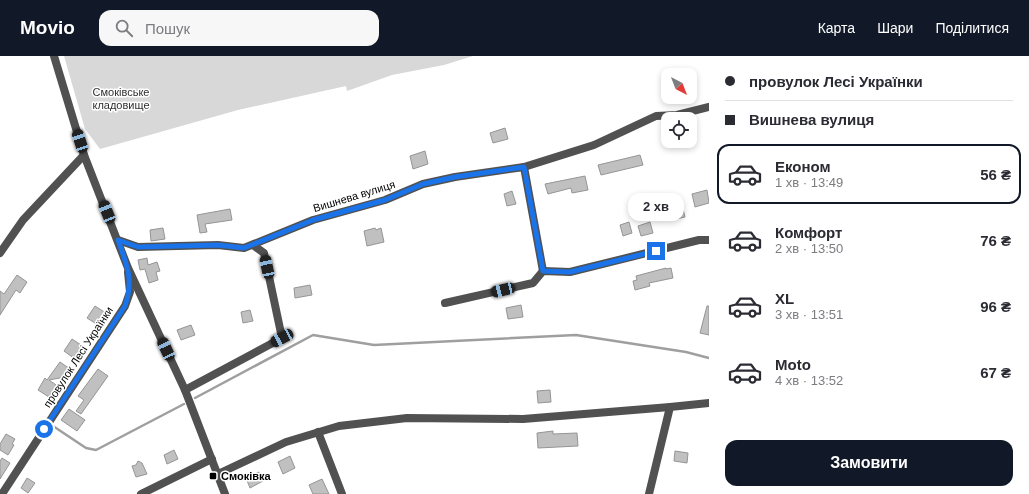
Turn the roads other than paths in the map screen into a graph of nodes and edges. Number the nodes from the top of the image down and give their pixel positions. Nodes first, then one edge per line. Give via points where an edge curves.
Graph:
1 (54, 56) edge
2 (709, 107) edge
3 (84, 156) junction
4 (524, 167) junction
5 (118, 240) junction
6 (709, 240) edge
7 (253, 245) junction
8 (0, 253) edge
9 (128, 268) junction
10 (543, 271) junction
11 (445, 303) dead end
12 (185, 390) junction
13 (709, 403) edge
14 (670, 407) junction
15 (318, 432) junction
16 (212, 459) junction
17 (218, 474) junction
18 (2, 494) edge
19 (141, 494) edge
20 (225, 494) edge
21 (342, 494) edge
22 (649, 494) edge

1 - 3 street
2 - 4 street, Вишнева вулиця via 677,115 656,116 594,145
3 - 5 street
3 - 8 street via 23,220
4 - 7 street, Вишнева вулиця via 423,184 385,200 313,220
4 - 10 street
5 - 7 street, Вишнева вулиця via 138,247 218,245 244,248
5 - 9 street
6 - 10 street via 699,240 570,272
7 - 12 street via 264,253 282,338
9 - 12 street
9 - 18 street, провулок Лесі Українки via 130,292 125,306
10 - 11 street via 533,283
12 - 16 street
13 - 14 street
14 - 15 street via 523,419 407,418 339,426
14 - 22 street
15 - 17 street via 286,442
15 - 21 street
16 - 17 street
16 - 19 street
17 - 20 street

